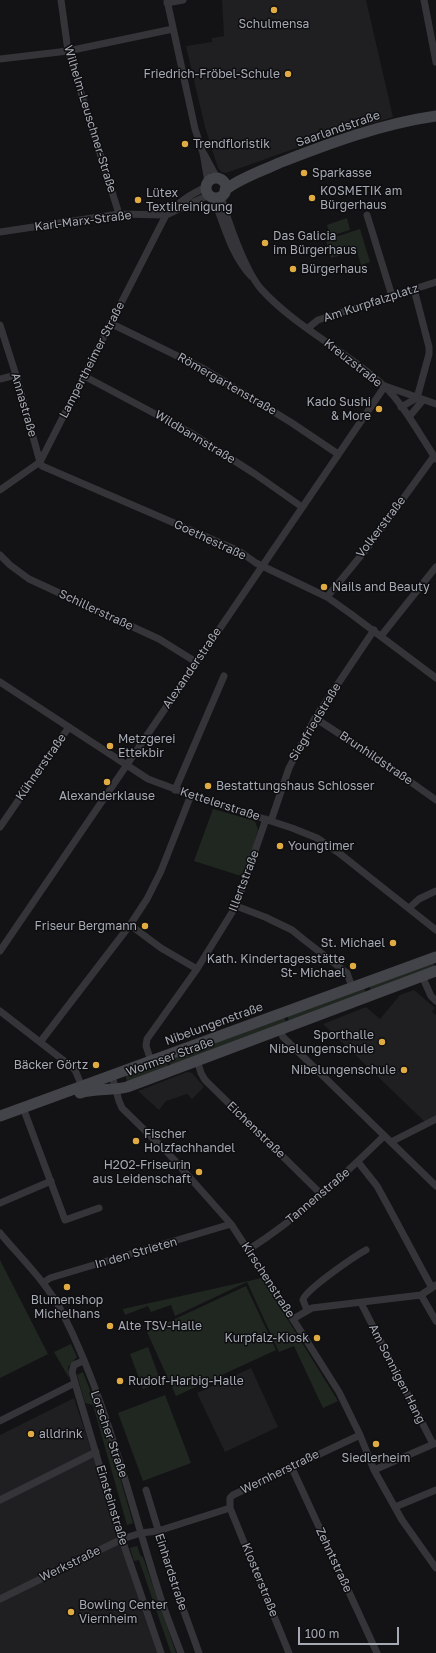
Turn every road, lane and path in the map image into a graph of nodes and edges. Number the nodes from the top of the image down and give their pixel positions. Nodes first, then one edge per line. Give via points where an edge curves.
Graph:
1 (61, 0) edge
2 (183, 0) edge
3 (424, 0) edge
4 (167, 1) edge
5 (173, 29) junction
6 (68, 51) junction
7 (0, 59) edge
8 (436, 62) edge
9 (436, 116) edge
10 (215, 188) junction
11 (119, 214) junction
12 (166, 215) junction
13 (367, 215) dead end
14 (0, 232) edge
15 (436, 282) edge
16 (414, 289) junction
17 (392, 296) junction
18 (110, 323) junction
19 (0, 325) edge
20 (308, 328) junction
21 (16, 375) junction
22 (84, 376) junction
23 (0, 379) edge
24 (384, 386) junction
25 (420, 399) junction
26 (436, 404) edge
27 (401, 407) junction
28 (409, 417) junction
29 (338, 454) junction
30 (435, 458) edge
31 (40, 462) junction
32 (0, 490) edge
33 (302, 507) junction
34 (0, 555) edge
35 (262, 566) junction
36 (436, 567) edge
37 (327, 597) junction
38 (374, 630) junction
39 (381, 636) junction
40 (196, 662) junction
41 (224, 676) dead end
42 (436, 678) edge
43 (0, 682) edge
44 (315, 718) junction
45 (69, 727) junction
46 (127, 765) junction
47 (175, 790) junction
48 (191, 795) junction
49 (436, 800) edge
50 (268, 820) junction
51 (0, 827) edge
52 (436, 891) edge
53 (236, 906) junction
54 (409, 908) junction
55 (130, 925) junction
56 (436, 930) edge
57 (0, 951) edge
58 (436, 956) edge
59 (197, 969) junction
60 (436, 971) edge
61 (422, 976) junction
62 (352, 988) junction
63 (436, 1002) edge
64 (0, 1011) edge
65 (280, 1030) junction
66 (41, 1041) junction
67 (197, 1060) junction
68 (151, 1061) junction
69 (112, 1076) junction
70 (82, 1089) junction
71 (115, 1089) junction
72 (25, 1112) junction
73 (0, 1116) edge
74 (436, 1119) edge
75 (0, 1122) edge
76 (384, 1136) junction
77 (391, 1142) junction
78 (358, 1162) junction
79 (51, 1181) junction
80 (436, 1186) edge
81 (322, 1195) junction
82 (0, 1203) edge
83 (99, 1208) dead end
84 (231, 1224) junction
85 (0, 1234) edge
86 (248, 1250) junction
87 (366, 1250) dead end
88 (43, 1283) junction
89 (434, 1287) edge
90 (421, 1295) junction
91 (361, 1303) junction
92 (307, 1310) junction
93 (293, 1319) junction
94 (436, 1322) edge
95 (83, 1361) junction
96 (75, 1383) junction
97 (0, 1421) edge
98 (360, 1434) junction
99 (435, 1444) edge
100 (96, 1452) junction
101 (291, 1466) junction
102 (374, 1470) junction
103 (146, 1490) dead end
104 (436, 1490) edge
105 (0, 1500) edge
106 (394, 1507) junction
107 (230, 1508) junction
108 (158, 1531) junction
109 (141, 1533) junction
110 (122, 1539) junction
111 (436, 1568) edge
112 (0, 1599) edge
113 (161, 1653) edge
114 (181, 1653) edge
115 (199, 1653) edge
116 (289, 1653) edge
117 (377, 1653) edge

1 - 6 street, Wilhelm-Leuschner-Straße
2 - 4 street
3 - 8 street
4 - 5 street, Kreuzstraße
5 - 6 street
5 - 10 street, Kreuzstraße via 195,129
6 - 7 street
6 - 11 street, Wilhelm-Leuschner-Straße
9 - 10 street, Saarlandstraße via 372,129
10 - 12 street via 184,198
10 - 20 street, Kreuzstraße via 234,251 243,268 277,305
11 - 12 street, Karl-Marx-Straße
11 - 14 street, Karl-Marx-Straße
12 - 18 street, Lampertheimer Straße
13 - 17 street
15 - 16 street, Am Kurpfalzplatz
16 - 17 street, Am Kurpfalzplatz
16 - 25 street via 429,347
17 - 20 street, Am Kurpfalzplatz via 318,320
18 - 22 street, Lampertheimer Straße
18 - 29 street, Römergartenstraße via 204,369
19 - 21 street, Annastraße
20 - 24 street, Kreuzstraße
21 - 23 street
21 - 31 street, Annastraße
22 - 31 street, Lampertheimer Straße
22 - 33 street, Wildbannstraße via 191,433
24 - 25 street
24 - 27 street, Kreuzstraße
24 - 29 street, Alexanderstraße
25 - 26 street
25 - 27 street
25 - 28 street
27 - 28 street, Kreuzstraße
28 - 30 street, Kreuzstraße
29 - 33 street, Alexanderstraße
30 - 37 street, Volkerstraße
31 - 32 street, Lampertheimer Straße
31 - 35 street, Goethestraße via 42,466 239,551
33 - 35 street, Alexanderstraße
34 - 40 street, Schillerstraße via 29,579 159,639
35 - 37 street, Goethestraße
35 - 40 street, Alexanderstraße
36 - 39 street
37 - 38 street, Goethestraße
38 - 39 street, Goethestraße
38 - 44 street, Siegfriedstraße
39 - 42 street, Goethestraße
40 - 46 street, Alexanderstraße
41 - 47 street
43 - 45 street, Kettelerstraße
44 - 49 street, Brunhildstraße
44 - 50 street, Siegfriedstraße via 289,768
45 - 46 street, Kettelerstraße
45 - 51 street, Kühnerstraße
46 - 47 street, Kettelerstraße
46 - 57 street, Alexanderstraße
47 - 48 street, Kettelerstraße
48 - 50 street, Kettelerstraße
48 - 55 street via 162,871
50 - 53 street, Illertstraße
50 - 54 street, Kettelerstraße via 317,838
52 - 54 street via 419,899
53 - 59 street, Illertstraße
53 - 62 street via 292,930 347,973
54 - 56 street, Kettelerstraße
55 - 59 street via 161,948
55 - 66 street
58 - 62 street, Nibelungenstraße
59 - 68 street, Illertstraße via 147,1039 146,1046
60 - 61 street, Wormser Straße
61 - 63 street
61 - 65 street, Wormser Straße
62 - 68 street, Nibelungenstraße
64 - 66 street
65 - 67 street, Wormser Straße
65 - 76 street via 283,1037
66 - 70 street via 76,1070
67 - 71 street, Wormser Straße via 127,1087
67 - 81 street, Eichenstraße via 205,1080
68 - 69 street, Nibelungenstraße
69 - 70 street, Nibelungenstraße
69 - 71 street, Kirschenstraße
70 - 71 street, Wormser Straße
70 - 72 street, Wormser Straße
70 - 73 street, Nibelungenstraße
71 - 84 street, Kirschenstraße via 122,1108 168,1153
72 - 75 street, Wormser Straße
72 - 79 street
74 - 77 street
76 - 77 street
76 - 78 street, Tannenstraße
77 - 80 street
78 - 81 street, Tannenstraße
78 - 89 street via 377,1186
79 - 82 street
79 - 83 street via 65,1220
81 - 86 street, Tannenstraße
84 - 86 street, Kirschenstraße
84 - 88 street, In den Strieten via 50,1278
85 - 88 street, Lorscher Straße
86 - 93 street, Kirschenstraße
87 - 92 street via 308,1291 303,1300
88 - 95 street, Lorscher Straße via 61,1311
89 - 90 street
90 - 91 street
90 - 94 street
91 - 92 street
91 - 99 street, Am Sonnigen Hang
92 - 93 street
93 - 98 street, Kirschenstraße via 339,1392
95 - 96 street, Einsteinstraße via 74,1365 72,1372
95 - 109 street, Lorscher Straße via 109,1426
96 - 97 street
96 - 100 street, Einsteinstraße
98 - 101 street, Wernherstraße
98 - 102 street, Kirschenstraße
99 - 102 street
100 - 105 street
100 - 110 street, Einsteinstraße
101 - 107 street, Wernherstraße via 233,1495 230,1498
101 - 117 street, Zehntstraße
102 - 106 street, Kirschenstraße
103 - 108 street, Einhardstraße
104 - 106 street
106 - 111 street, Kirschenstraße
107 - 108 street, Wernherstraße
107 - 116 street, Klosterstraße
108 - 109 street, Wernherstraße
108 - 115 street, Einhardstraße
109 - 110 street, Werkstraße
109 - 114 street, Lorscher Straße via 161,1600
110 - 112 street, Werkstraße
110 - 113 street, Einsteinstraße

